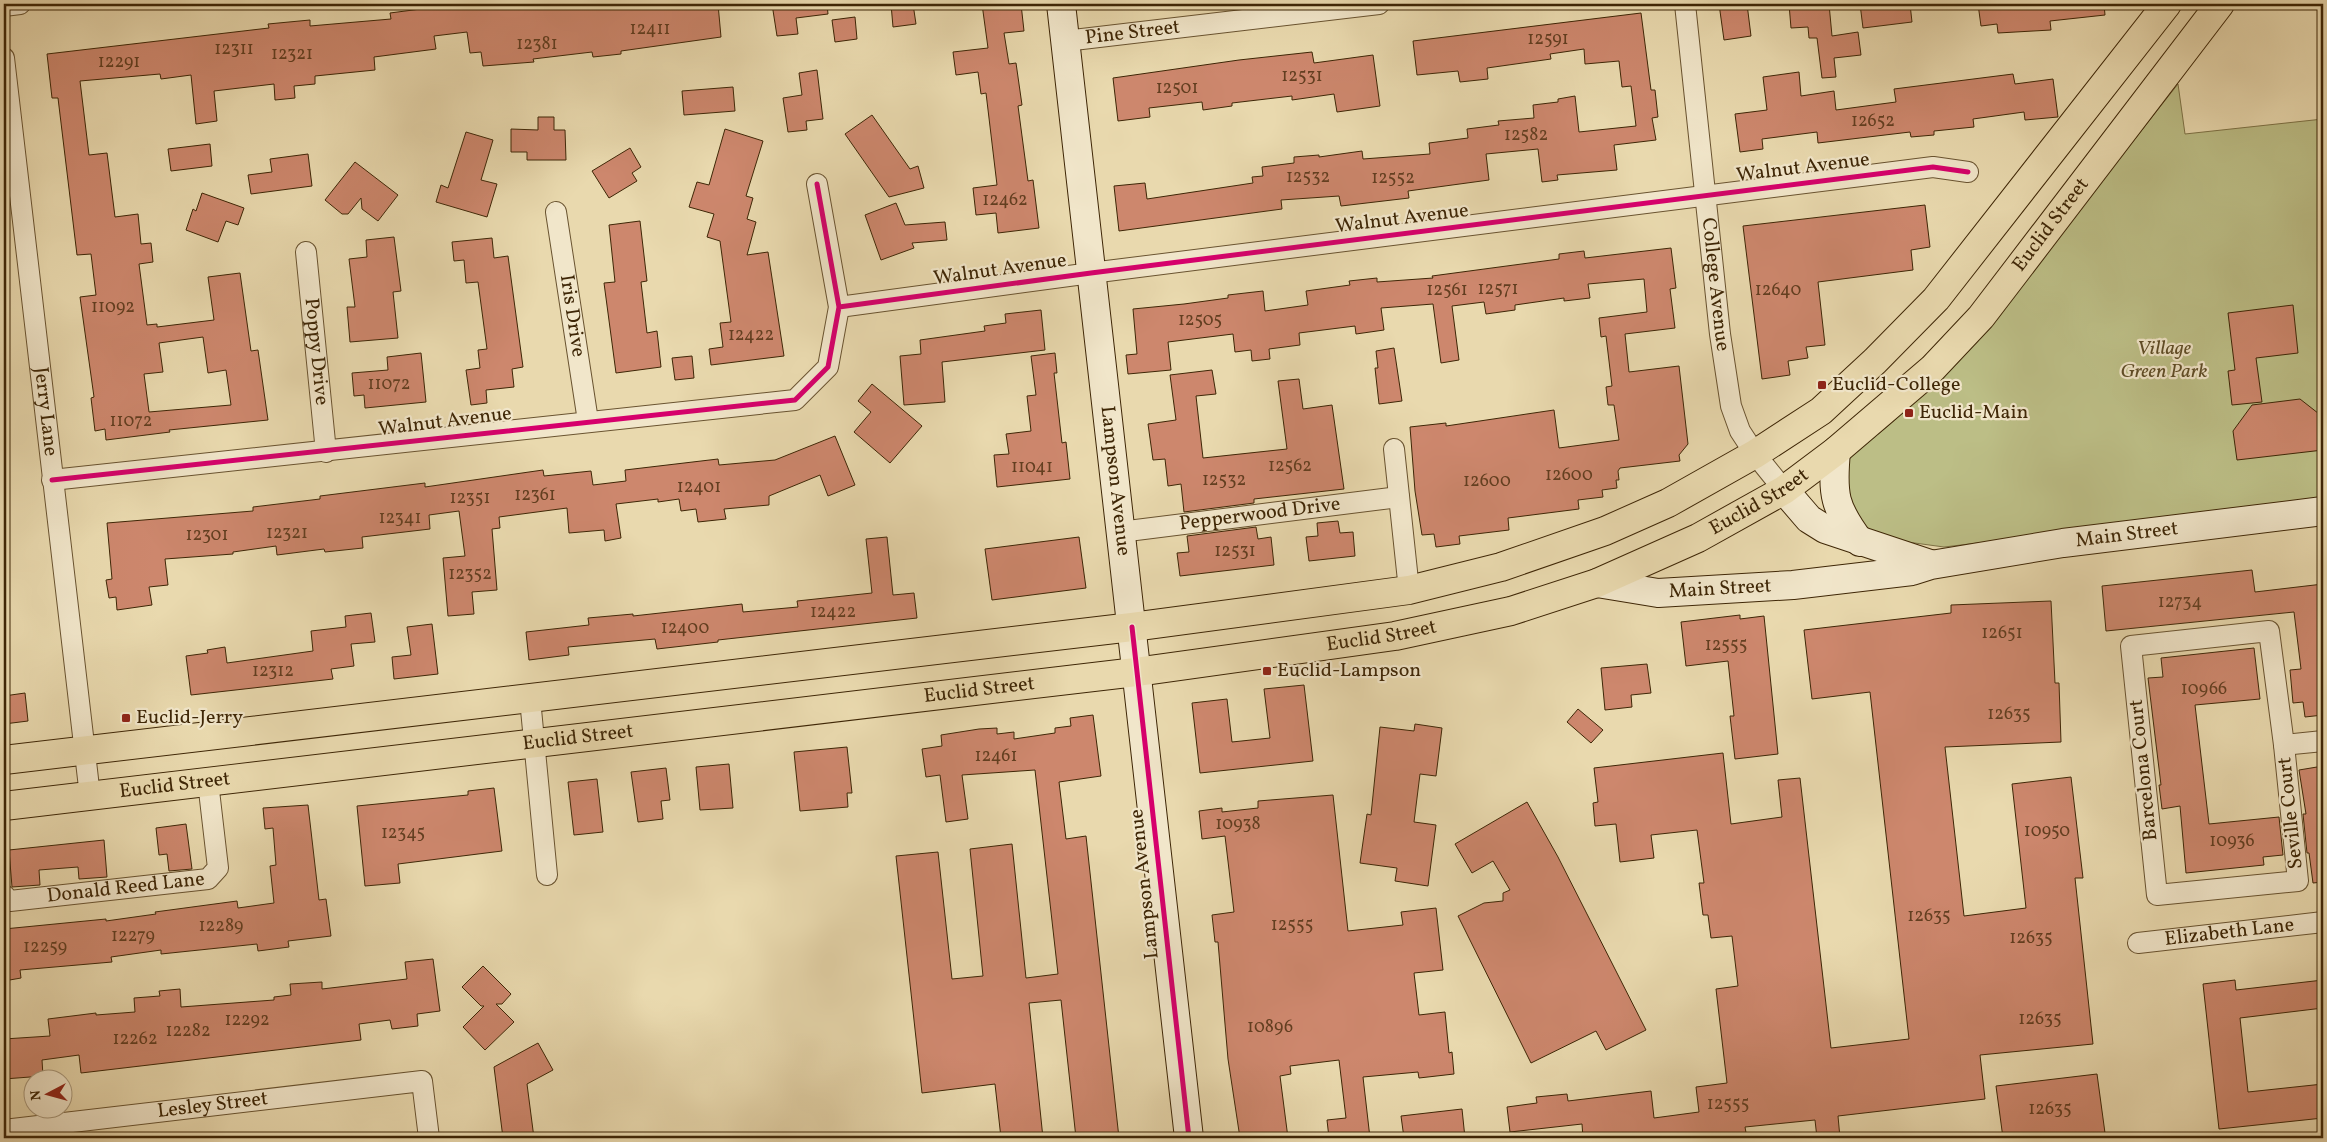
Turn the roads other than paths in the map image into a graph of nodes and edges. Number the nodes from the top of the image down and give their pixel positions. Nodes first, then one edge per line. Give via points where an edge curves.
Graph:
1 (20, 4) edge
2 (1061, 4) edge
3 (1378, 4) edge
4 (1685, 4) edge
5 (2167, 4) edge
6 (2220, 4) edge
7 (4, 6) edge
8 (1065, 41) junction
9 (4, 58) edge
10 (1968, 172) dead end
11 (817, 184) dead end
12 (1705, 196) junction
13 (556, 212) dead end
14 (306, 252) dead end
15 (1091, 273) junction
16 (839, 308) junction
17 (588, 421) junction
18 (1394, 449) dead end
19 (1836, 451) junction
20 (326, 452) junction
21 (1755, 454) junction
22 (52, 480) junction
23 (1784, 490) junction
24 (1399, 497) junction
25 (2323, 511) edge
26 (1120, 532) junction
27 (1860, 542) junction
28 (1931, 565) junction
29 (1598, 583) junction
30 (1409, 590) junction
31 (1132, 627) junction
32 (2131, 646) joint
33 (1136, 672) junction
34 (530, 698) junction
35 (2323, 741) edge
36 (534, 743) junction
37 (2284, 745) junction
38 (85, 751) junction
39 (4, 760) edge
40 (208, 782) junction
41 (90, 796) junction
42 (4, 806) edge
43 (547, 875) dead end
44 (2298, 880) joint
45 (4, 895) edge
46 (2323, 922) edge
47 (2138, 943) dead end
48 (4, 1130) edge
49 (429, 1138) edge
50 (1189, 1138) edge

1 - 7 street
2 - 8 street, Lampson Avenue
3 - 8 street, Pine Street
4 - 12 street, College Avenue
5 - 21 main road, Euclid Street via 1936,299 1821,411
6 - 19 main road, Euclid Street via 1981,317 1932,369
8 - 15 street, Lampson Avenue
9 - 22 street, Jerry Lane
10 - 12 street, Walnut Avenue via 1933,167
11 - 16 street
12 - 15 street, Walnut Avenue
12 - 21 street, College Avenue via 1731,406 1740,431
13 - 17 street, Iris Drive
14 - 20 street, Poppy Drive
15 - 16 street, Walnut Avenue
15 - 26 street, Lampson Avenue
16 - 17 street, Walnut Avenue via 828,367 794,400
17 - 20 street, Walnut Avenue
18 - 24 street
19 - 23 main road, Euclid Street
19 - 27 street via 1834,489 1842,518
20 - 22 street, Walnut Avenue
21 - 23 street, College Avenue
21 - 30 main road, Euclid Street via 1668,503 1605,532 1501,566
22 - 38 street, Jerry Lane
23 - 27 street, Main Street via 1809,519
23 - 29 main road, Euclid Street via 1698,538
24 - 26 street, Pepperwood Drive
24 - 30 street
25 - 28 street, Main Street via 2063,543
26 - 31 street, Lampson Avenue
27 - 28 street, Main Street
28 - 29 street, Main Street via 1912,571 1792,585 1658,593
29 - 33 main road, Euclid Street via 1512,611 1404,634
30 - 31 main road, Euclid Street
31 - 33 street, Lampson Avenue
31 - 34 main road, Euclid Street
32 - 37 street, Seville Court via 2268,631
32 - 44 street, Barcelona Court via 2157,895
33 - 36 main road, Euclid Street
33 - 50 street, Lampson Avenue
34 - 36 street
34 - 38 main road, Euclid Street
35 - 37 street, Seville Court
36 - 40 main road, Euclid Street
36 - 43 street
37 - 44 street, Seville Court
38 - 39 main road, Euclid Street
38 - 41 street, Jerry Lane
40 - 41 main road, Euclid Street
40 - 45 street, Donald Reed Lane via 218,868 208,879 10,901
41 - 42 main road, Euclid Street
46 - 47 street, Elizabeth Lane
48 - 49 street, Lesley Street via 422,1081

